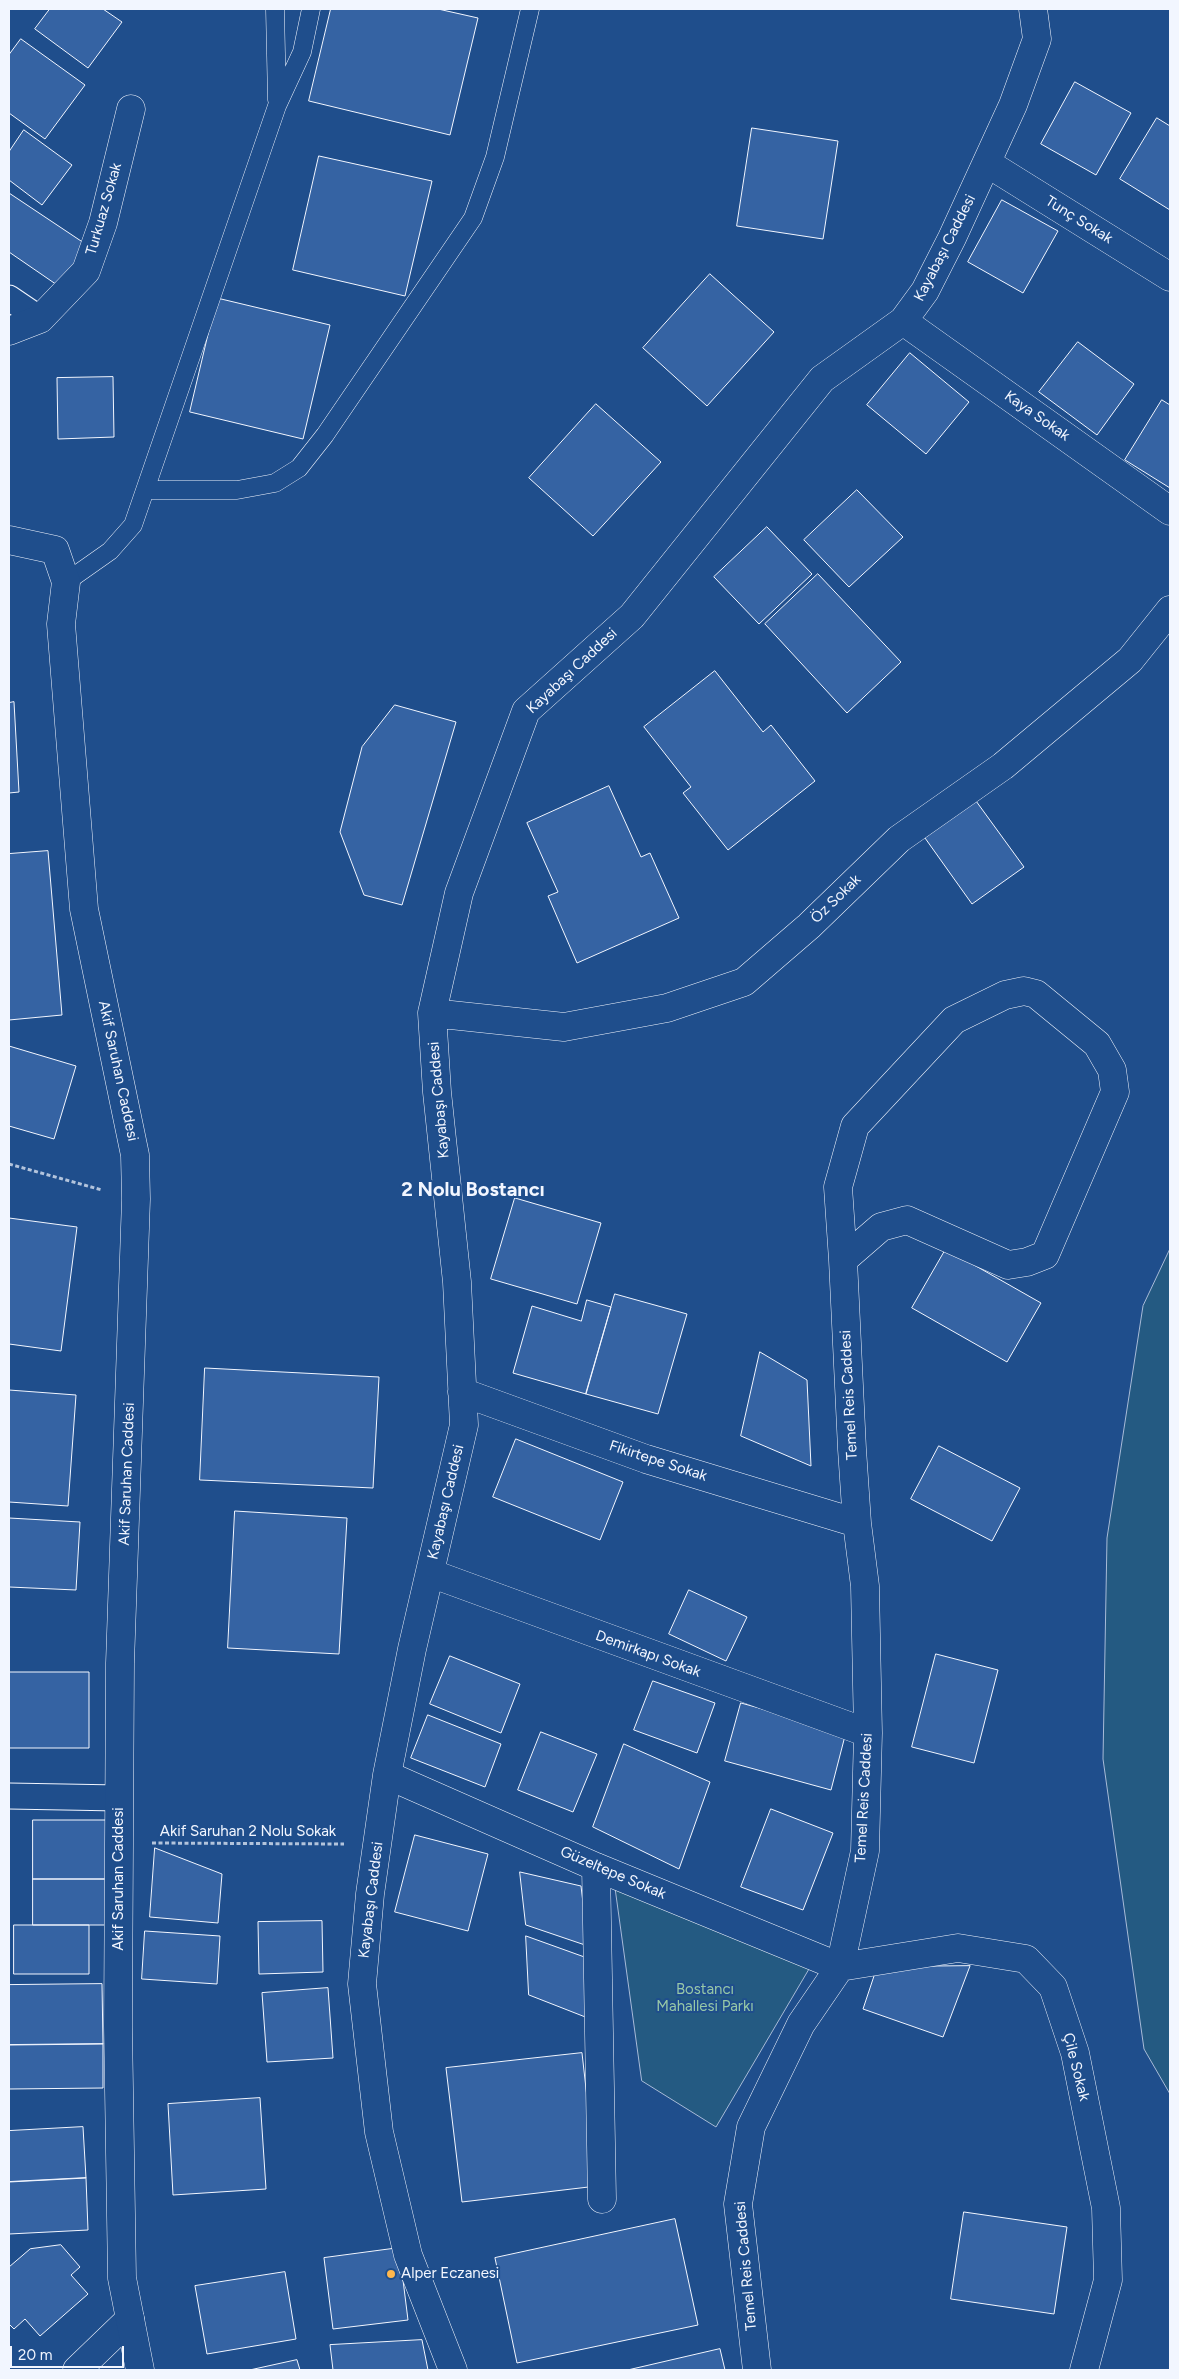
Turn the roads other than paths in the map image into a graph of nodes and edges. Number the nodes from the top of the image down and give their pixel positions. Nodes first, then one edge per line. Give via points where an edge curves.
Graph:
1 (275, 9) edge
2 (311, 9) edge
3 (530, 9) edge
4 (1033, 9) edge
5 (277, 106) junction
6 (131, 108) dead end
7 (987, 163) junction
8 (1170, 277) edge
9 (9, 298) edge
10 (40, 319) junction
11 (903, 321) junction
12 (9, 331) edge
13 (146, 490) junction
14 (1170, 511) edge
15 (9, 540) edge
16 (66, 582) junction
17 (1170, 610) edge
18 (432, 1013) junction
19 (843, 1260) junction
20 (462, 1392) junction
21 (857, 1523) junction
22 (430, 1573) junction
23 (868, 1733) junction
24 (387, 1775) junction
25 (9, 1796) edge
26 (119, 1798) junction
27 (596, 1867) junction
28 (840, 1967) junction
29 (602, 2199) dead end
30 (130, 2319) junction
31 (77, 2370) edge
32 (140, 2370) edge
33 (453, 2370) edge
34 (757, 2370) edge
35 (1084, 2370) edge

1 - 5 lane
2 - 5 lane via 302,52
3 - 13 lane via 495,157 474,218 320,442 299,468 276,483 237,490
4 - 7 street, Kayabaşı Caddesi via 1037,39
5 - 13 lane
6 - 10 street, Turkuaz Sokak via 103,223 86,271
7 - 8 street, Tunç Sokak
7 - 11 street, Kayabaşı Caddesi via 925,291
9 - 10 street
10 - 12 street, Turkuaz Sokak
11 - 14 street, Kaya Sokak
11 - 18 street, Kayabaşı Caddesi via 822,379 632,616 526,712 459,893
13 - 16 lane via 133,525 110,551
15 - 16 street via 55,550
16 - 26 street, Akif Saruhan Caddesi via 62,624 84,909 135,1155
17 - 18 street, Öz Sokak via 1130,660 1003,766 899,839 809,926 744,982 666,1008 564,1027
18 - 20 street, Kayabaşı Caddesi via 457,1282
19 - 19 street, Temel Reis Caddesi via 838,1187 855,1126 954,1020 988,1001 1024,991 1036,994 1098,1044 1112,1070 1115,1092 1045,1255 1008,1265 907,1220 881,1227
19 - 21 street, Temel Reis Caddesi
20 - 21 street, Fikirtepe Sokak via 646,1459
20 - 22 street, Kayabaşı Caddesi via 464,1425
21 - 23 street, Temel Reis Caddesi via 866,1586
22 - 23 street, Demirkapı Sokak
22 - 24 street, Kayabaşı Caddesi
23 - 28 street, Temel Reis Caddesi via 865,1851
24 - 27 street, Güzeltepe Sokak
24 - 33 street, Kayabaşı Caddesi via 362,1984 379,2132 408,2255
25 - 26 street
26 - 30 street, Akif Saruhan Caddesi via 122,2278
27 - 28 street, Güzeltepe Sokak
27 - 29 street
28 - 34 street, Temel Reis Caddesi via 802,2024 751,2127 738,2204
28 - 35 street, Çile Sokak via 958,1948 1026,1959 1053,1987 1075,2053 1106,2208 1108,2280
30 - 31 street
30 - 32 street, Akif Saruhan Caddesi

